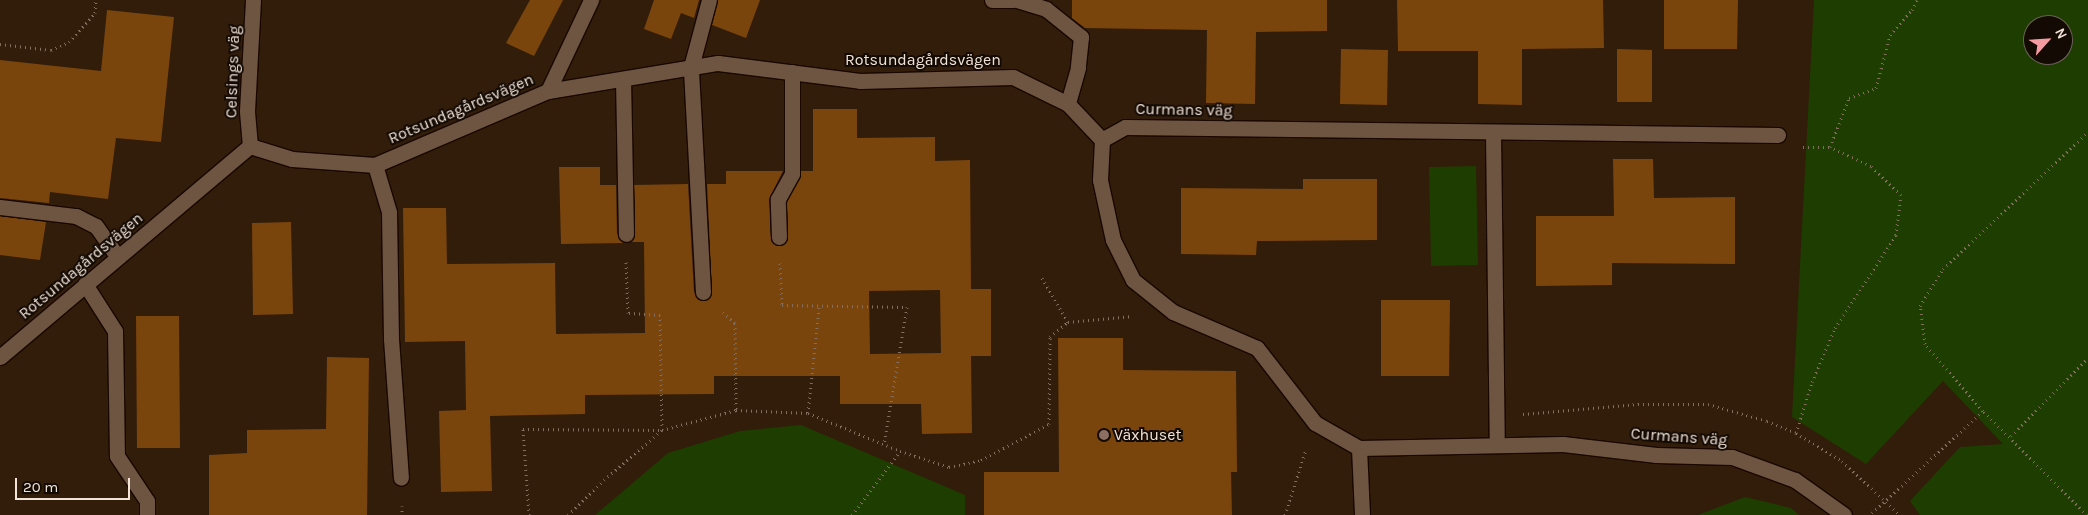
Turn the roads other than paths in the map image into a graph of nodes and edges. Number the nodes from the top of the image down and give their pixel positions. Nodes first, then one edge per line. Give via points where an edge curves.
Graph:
1 (253, 0) edge
2 (591, 0) edge
3 (709, 0) edge
4 (992, 0) edge
5 (1013, 0) edge
6 (1017, 0) edge
7 (691, 67) junction
8 (792, 72) junction
9 (623, 78) junction
10 (548, 91) junction
11 (1068, 104) junction
12 (1493, 133) junction
13 (1778, 135) road end
14 (1102, 140) junction
15 (250, 146) junction
16 (375, 164) junction
17 (0, 207) edge
18 (626, 234) road end
19 (779, 237) road end
20 (118, 257) junction
21 (85, 284) junction
22 (703, 292) road end
23 (0, 357) edge
24 (1497, 444) junction
25 (1359, 448) junction
26 (401, 478) dead end
27 (147, 515) edge
28 (1362, 515) edge
29 (1844, 515) edge

1 - 15 street, Celsings väg via 247,111
2 - 10 street
3 - 7 street
4 - 5 street
6 - 11 street via 1046,9 1081,37 1078,68
7 - 8 street, Rotsundagårdsvägen via 718,63
7 - 9 street, Rotsundagårdsvägen
7 - 22 street
8 - 11 street, Rotsundagårdsvägen via 860,81 1013,77
8 - 19 street via 792,174 778,199
9 - 10 street, Rotsundagårdsvägen
9 - 18 street
10 - 16 street, Rotsundagårdsvägen
11 - 14 street
12 - 13 street, Curmans väg
12 - 14 street, Curmans väg via 1125,127
12 - 24 street
14 - 25 street via 1100,180 1113,240 1134,280 1173,312 1256,348 1315,423
15 - 16 street, Rotsundagårdsvägen via 292,159
15 - 20 street, Rotsundagårdsvägen
16 - 26 street via 388,212 391,339
17 - 20 street via 76,216 96,226
20 - 21 street, Rotsundagårdsvägen
21 - 23 street, Rotsundagårdsvägen
21 - 27 street via 115,331 116,456 147,501
24 - 25 street, Curmans väg
24 - 29 street, Curmans väg via 1562,444 1656,455 1732,457 1795,480
25 - 28 street

